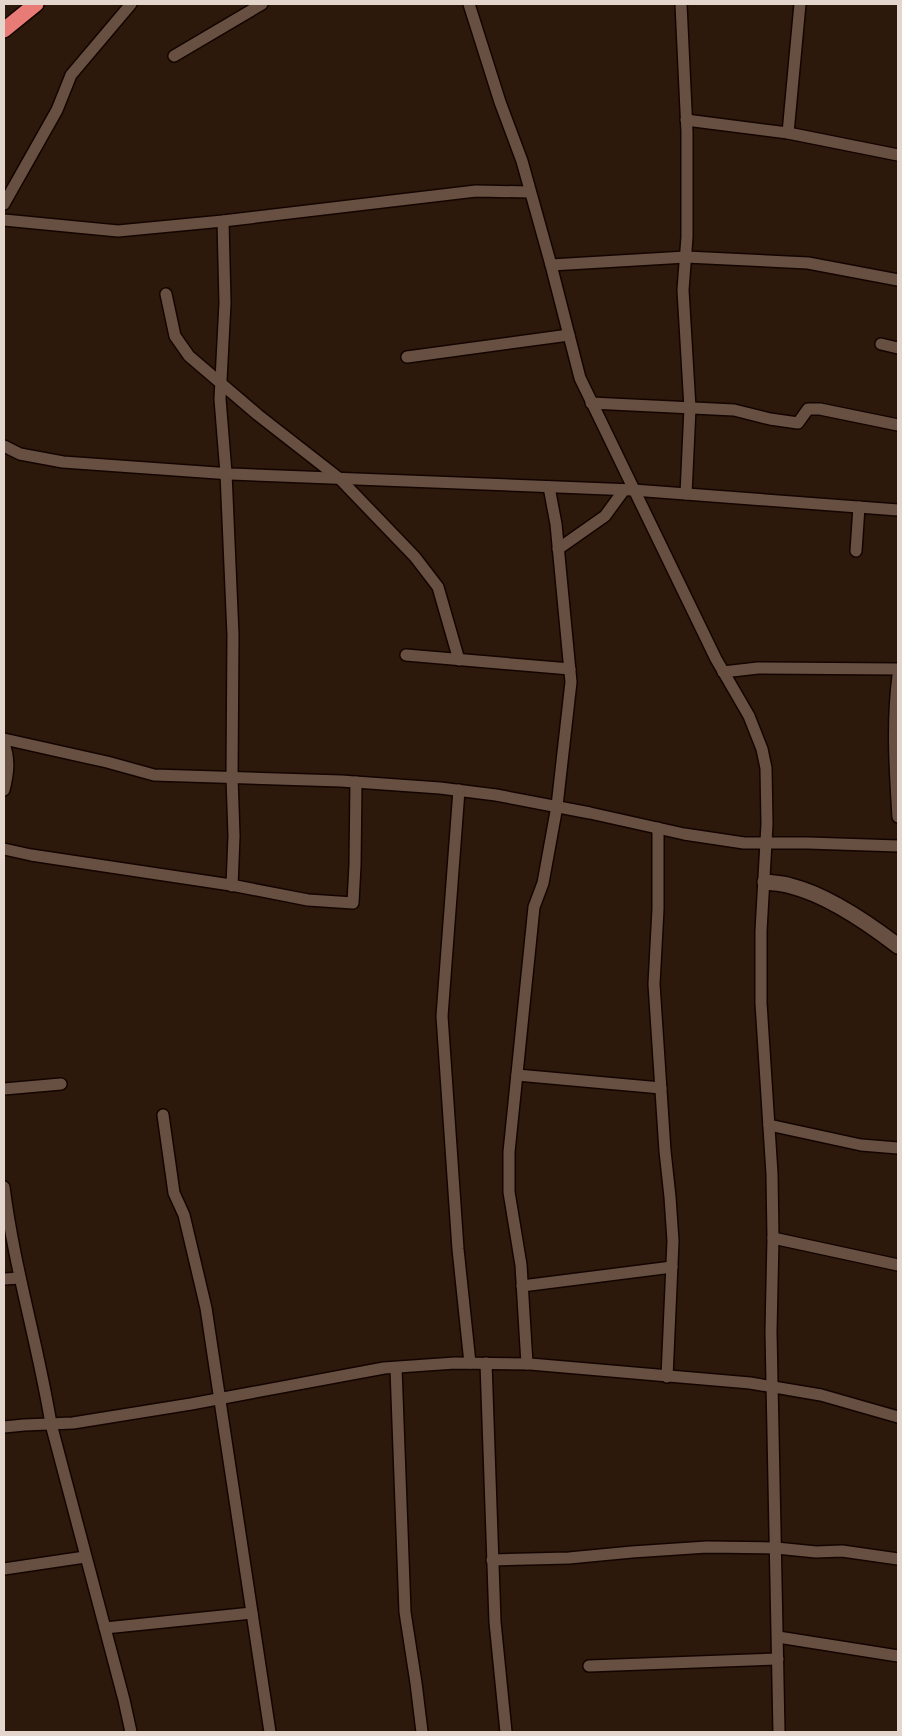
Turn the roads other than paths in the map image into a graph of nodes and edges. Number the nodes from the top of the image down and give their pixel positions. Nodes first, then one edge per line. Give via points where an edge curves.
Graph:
1 (36, 4) edge
2 (131, 4) edge
3 (262, 4) edge
4 (469, 4) edge
5 (681, 4) edge
6 (800, 4) edge
7 (4, 30) edge
8 (174, 56) dead end
9 (686, 120) junction
10 (788, 133) junction
11 (898, 155) edge
12 (530, 192) junction
13 (4, 204) edge
14 (4, 220) edge
15 (223, 221) junction
16 (686, 257) junction
17 (551, 265) junction
18 (898, 280) edge
19 (166, 294) dead end
20 (569, 335) junction
21 (881, 344) dead end
22 (898, 348) edge
23 (407, 358) dead end
24 (221, 384) junction
25 (591, 403) junction
26 (690, 408) junction
27 (898, 425) edge
28 (4, 446) edge
29 (226, 473) junction
30 (340, 479) junction
31 (549, 487) junction
32 (628, 490) junction
33 (686, 494) junction
34 (859, 507) junction
35 (898, 510) edge
36 (558, 549) junction
37 (856, 551) dead end
38 (406, 655) dead end
39 (459, 660) junction
40 (570, 669) junction
41 (898, 669) edge
42 (723, 672) junction
43 (898, 676) edge
44 (4, 739) edge
45 (4, 744) edge
46 (232, 777) junction
47 (356, 782) junction
48 (4, 790) edge
49 (459, 790) junction
50 (557, 806) junction
51 (898, 817) edge
52 (658, 828) junction
53 (766, 844) junction
54 (898, 846) edge
55 (4, 849) edge
56 (765, 882) junction
57 (232, 886) junction
58 (898, 946) edge
59 (517, 1075) junction
60 (60, 1084) dead end
61 (4, 1088) edge
62 (660, 1088) junction
63 (163, 1116) dead end
64 (769, 1125) junction
65 (898, 1148) edge
66 (4, 1187) edge
67 (774, 1238) junction
68 (898, 1265) edge
69 (672, 1267) junction
70 (20, 1278) junction
71 (4, 1279) edge
72 (522, 1286) junction
73 (470, 1363) junction
74 (486, 1364) junction
75 (527, 1364) junction
76 (396, 1368) junction
77 (667, 1377) junction
78 (773, 1387) junction
79 (220, 1398) junction
80 (898, 1417) edge
81 (51, 1424) junction
82 (4, 1428) edge
83 (776, 1548) junction
84 (86, 1556) junction
85 (898, 1559) edge
86 (492, 1560) junction
87 (4, 1569) edge
88 (252, 1613) junction
89 (105, 1628) junction
90 (778, 1637) junction
91 (898, 1656) edge
92 (778, 1659) junction
93 (590, 1666) dead end
94 (131, 1732) edge
95 (270, 1732) edge
96 (422, 1732) edge
97 (506, 1732) edge
98 (779, 1732) edge

1 - 7 highway
2 - 13 street via 71,75 57,110
3 - 8 street
4 - 12 street
5 - 9 street
6 - 10 street
9 - 10 street
9 - 16 street
10 - 11 street
12 - 15 street via 476,191
12 - 17 street
14 - 15 street via 118,231
15 - 24 street via 225,303
16 - 17 street
16 - 18 street via 808,263
16 - 26 street via 683,290
17 - 20 street
19 - 24 street via 175,336 189,356
20 - 23 street
20 - 25 street via 580,378
21 - 22 street
24 - 29 street
24 - 30 street
25 - 26 street
25 - 32 street
26 - 27 street via 734,410 798,423 808,410 820,409
26 - 33 street
28 - 29 street via 20,454 64,462
29 - 30 street
29 - 46 street via 233,635
30 - 31 street
30 - 39 street via 415,557 438,587
31 - 32 street
31 - 36 street
32 - 33 street
32 - 36 street via 605,516
32 - 42 street
33 - 34 street
34 - 35 street
34 - 37 street
36 - 40 street
38 - 39 street
39 - 40 street
40 - 50 street
41 - 42 street via 758,668
42 - 53 street via 749,716 762,750 766,768
43 - 51 street via 894,743
44 - 46 street via 154,775
45 - 48 street via 8,755
46 - 47 street
46 - 57 street
47 - 49 street
47 - 57 street via 353,903 308,900
49 - 50 street
49 - 73 street via 442,1016 458,1249
50 - 52 street
50 - 59 street via 543,883 534,907
52 - 53 street
52 - 62 street via 654,984
53 - 54 street
53 - 56 street
55 - 57 street
56 - 58 street via 791,886 816,895
56 - 64 street via 761,1003
59 - 62 street
59 - 72 street via 509,1152 509,1192
60 - 61 street
62 - 69 street via 670,1197
63 - 79 street via 174,1193 184,1216 206,1308
64 - 65 street via 861,1145
64 - 67 street
66 - 70 street
67 - 68 street
67 - 78 street
69 - 72 street
69 - 77 street
70 - 71 street
70 - 81 street
72 - 75 street
73 - 74 street
73 - 76 street
74 - 75 street
74 - 86 street
75 - 77 street
76 - 79 street
76 - 96 street via 405,1612
77 - 78 street
78 - 80 street via 821,1395
78 - 83 street
79 - 81 street
79 - 88 street
81 - 82 street
81 - 84 street
83 - 85 street via 816,1552 842,1550
83 - 86 street via 707,1547 569,1558
83 - 90 street
84 - 87 street
84 - 89 street
86 - 97 street
88 - 89 street
88 - 95 street
89 - 94 street
90 - 91 street
90 - 92 street
92 - 93 street
92 - 98 street

